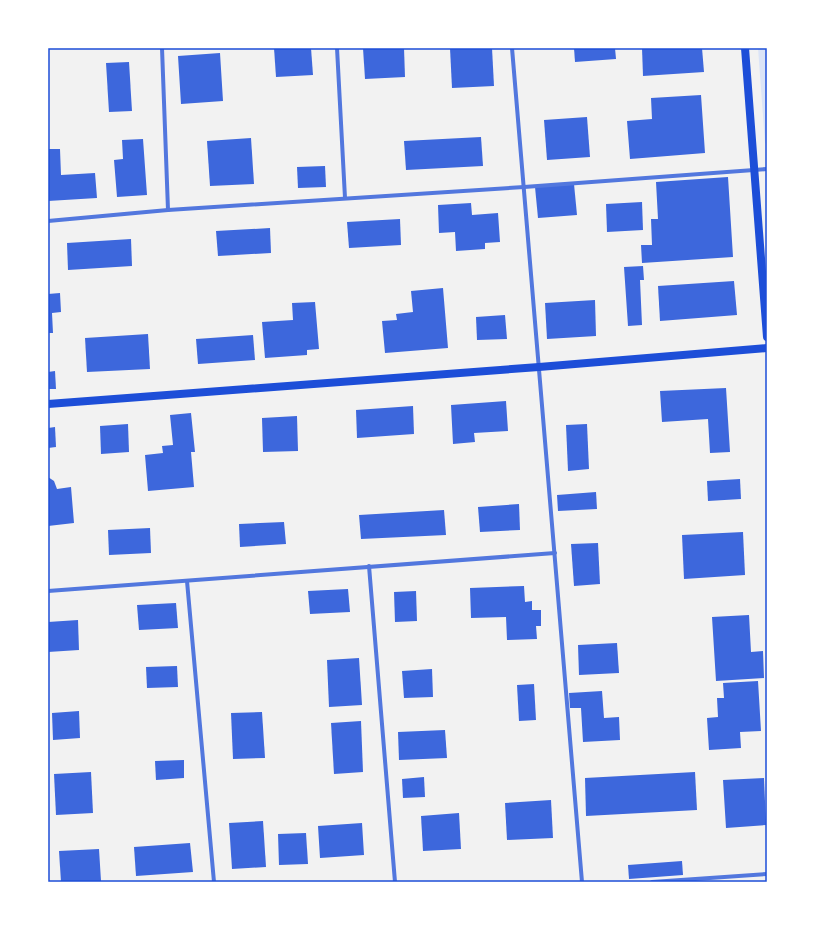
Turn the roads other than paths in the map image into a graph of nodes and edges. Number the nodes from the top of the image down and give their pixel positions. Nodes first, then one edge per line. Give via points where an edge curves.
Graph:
1 (162, 48) edge
2 (337, 48) edge
3 (512, 48) edge
4 (745, 48) edge
5 (754, 169) junction
6 (767, 169) edge
7 (524, 187) junction
8 (345, 198) junction
9 (168, 210) junction
10 (48, 221) edge
11 (767, 337) edge
12 (767, 348) edge
13 (539, 368) junction
14 (48, 404) edge
15 (555, 553) junction
16 (369, 566) junction
17 (187, 581) junction
18 (48, 591) edge
19 (767, 874) edge
20 (214, 882) edge
21 (395, 882) edge
22 (582, 882) edge
23 (652, 882) edge

1 - 9 street
2 - 8 street
3 - 7 street
4 - 5 main road
5 - 6 street
5 - 7 street
5 - 11 main road
7 - 8 street
7 - 13 street
8 - 9 street
9 - 10 street
12 - 13 main road
13 - 14 main road
13 - 15 street
15 - 16 street
15 - 22 street
16 - 17 street
16 - 21 street
17 - 18 street
17 - 20 street
19 - 23 street

